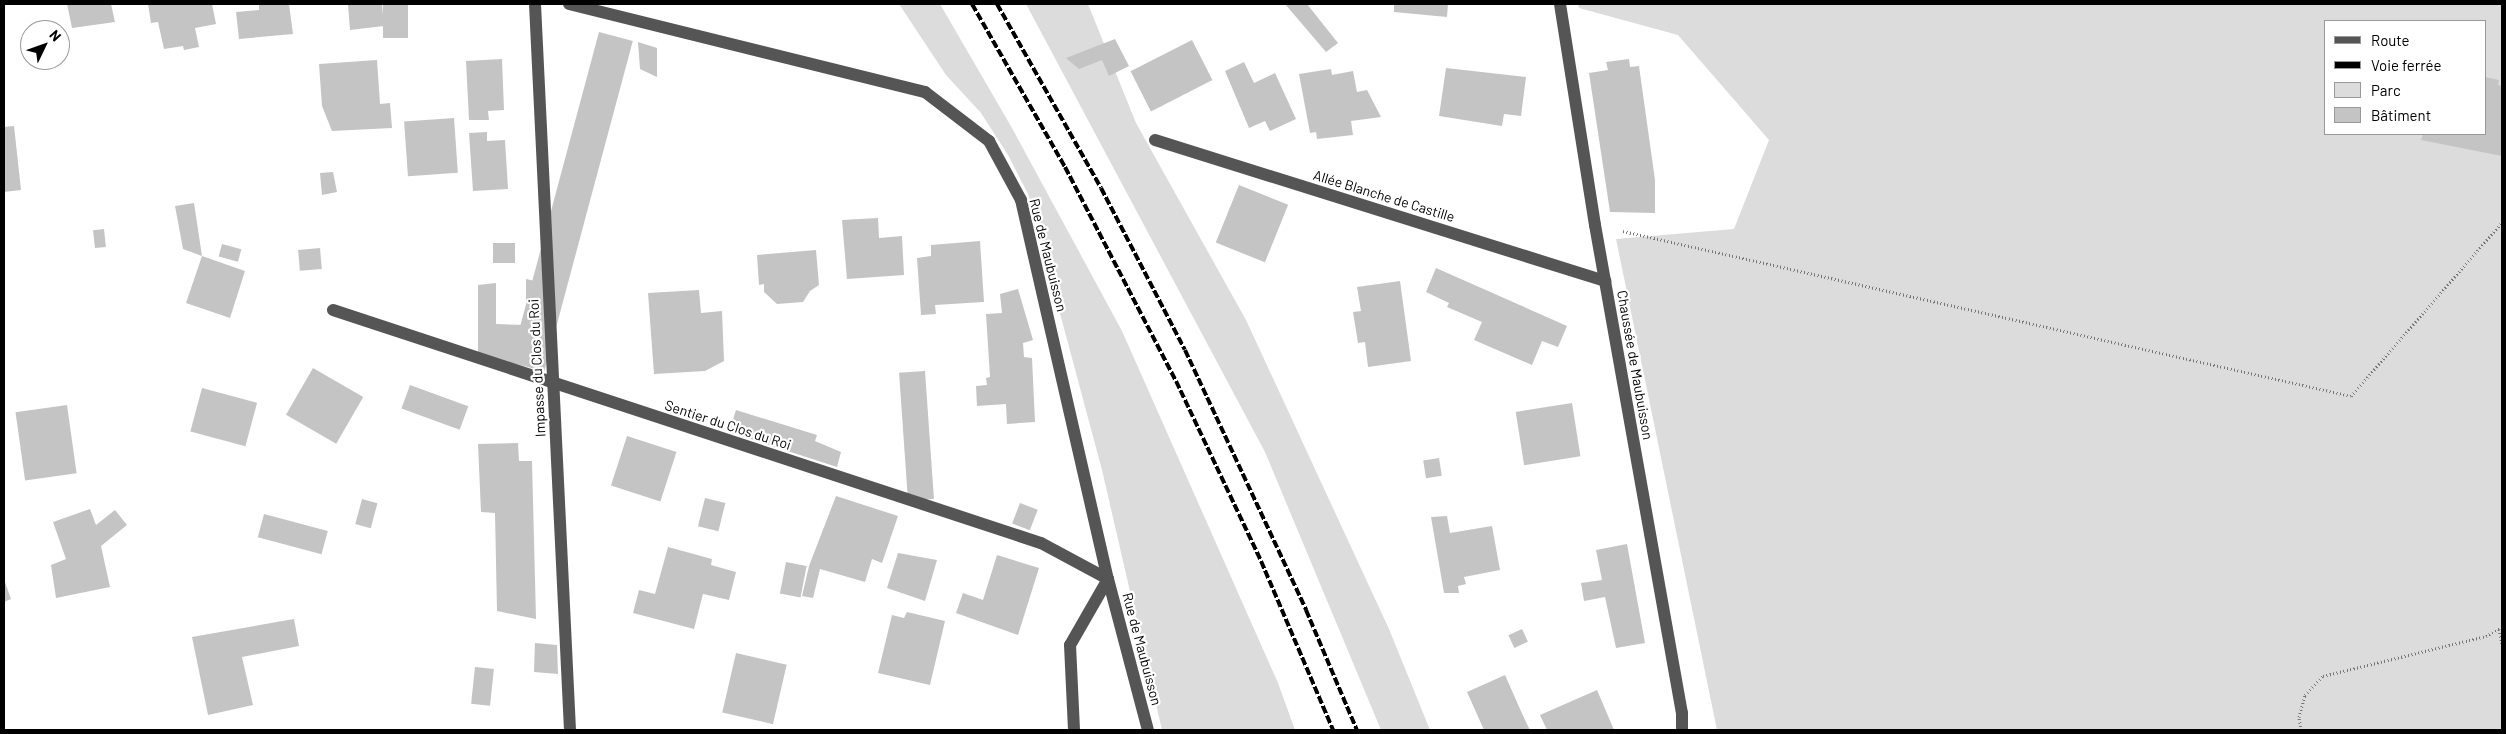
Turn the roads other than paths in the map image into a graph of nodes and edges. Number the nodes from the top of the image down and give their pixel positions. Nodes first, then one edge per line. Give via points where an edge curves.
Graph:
1 (534, 4) edge
2 (569, 4) edge
3 (1560, 4) edge
4 (1155, 140) dead end
5 (1605, 281) junction
6 (333, 310) dead end
7 (553, 384) junction
8 (1108, 579) junction
9 (570, 730) edge
10 (1074, 730) edge
11 (1148, 730) edge
12 (1682, 730) edge

1 - 7 street, Impasse du Clos du Roi
2 - 8 street, Rue de Maubuisson via 925,92 989,141 1021,200
3 - 5 street, Chaussée de Maubuisson
4 - 5 street, Allée Blanche de Castille
5 - 12 street, Chaussée de Maubuisson via 1682,713
6 - 7 street, Sentier du Clos du Roi
7 - 8 street, Sentier du Clos du Roi via 1041,543
7 - 9 street, Impasse du Clos du Roi
8 - 10 street via 1070,645
8 - 11 street, Rue de Maubuisson

